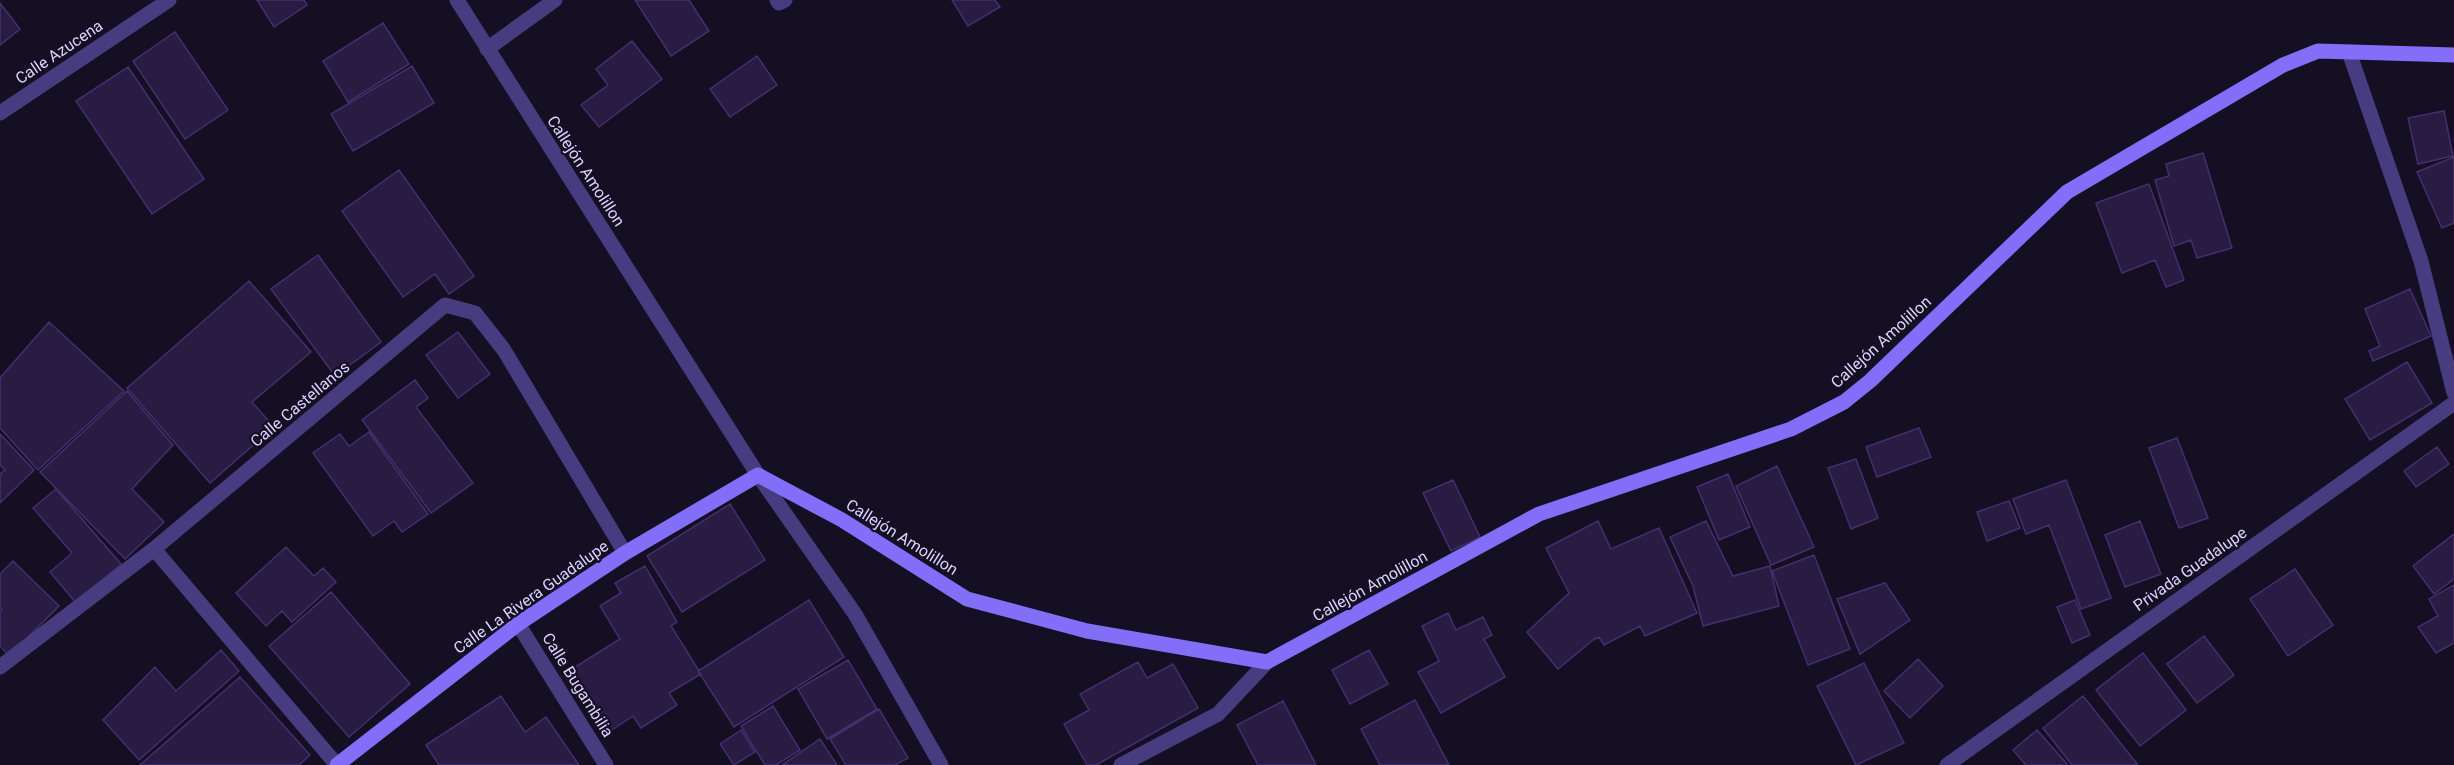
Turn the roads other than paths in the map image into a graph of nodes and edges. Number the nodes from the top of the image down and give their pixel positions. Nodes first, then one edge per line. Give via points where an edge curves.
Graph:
1 (169, 0) edge
2 (457, 0) edge
3 (555, 0) edge
4 (487, 49) junction
5 (2349, 52) junction
6 (2454, 55) edge
7 (0, 113) edge
8 (2454, 393) edge
9 (2454, 403) edge
10 (758, 475) junction
11 (154, 549) junction
12 (625, 553) junction
13 (519, 624) junction
14 (1267, 662) junction
15 (0, 667) edge
16 (337, 765) edge
17 (606, 765) edge
18 (941, 765) edge
19 (1121, 765) edge
20 (1947, 765) edge

1 - 7 street, Calle Azucena
2 - 4 street, Callejón Amolillon
3 - 4 street
4 - 10 street, Callejón Amolillon
5 - 6 street, Callejón Amolillon
5 - 8 street via 2421,261
5 - 14 street, Callejón Amolillon via 2318,51 2283,64 2067,192 1844,402 1791,429 1539,514
9 - 20 street, Privada Guadalupe
10 - 12 street, Calle La Rivera Guadalupe
10 - 14 street, Callejón Amolillon via 842,520 967,599 1087,632
10 - 18 street via 855,614
11 - 12 street, Calle Castellanos via 445,305 475,313 504,350
11 - 15 street
11 - 16 street
12 - 13 street, Calle La Rivera Guadalupe
13 - 16 street, Calle La Rivera Guadalupe
13 - 17 street, Calle Bugambilia
14 - 19 street via 1218,714

